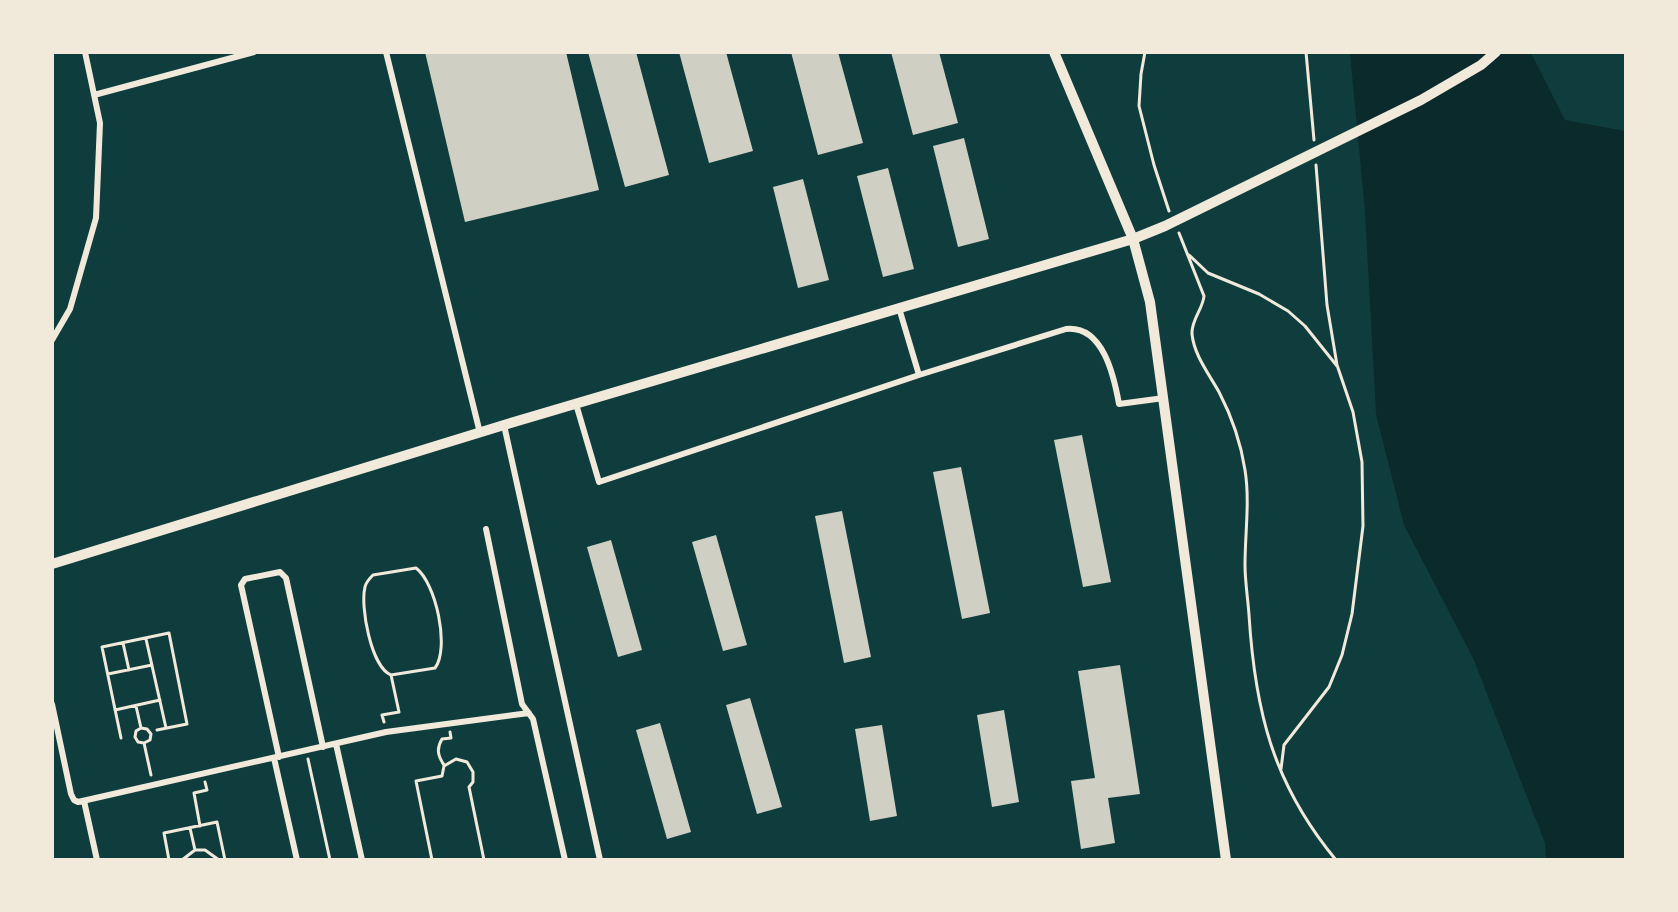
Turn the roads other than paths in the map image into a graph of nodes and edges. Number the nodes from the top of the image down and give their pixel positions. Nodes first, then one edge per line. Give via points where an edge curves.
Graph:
1 (85, 52) edge
2 (254, 52) edge
3 (386, 52) edge
4 (1054, 52) edge
5 (1496, 52) edge
6 (94, 95) junction
7 (1133, 239) junction
8 (899, 309) junction
9 (52, 340) edge
10 (919, 375) junction
11 (1164, 398) junction
12 (576, 404) junction
13 (504, 425) junction
14 (480, 433) junction
15 (486, 529) dead end
16 (52, 564) edge
17 (52, 704) edge
18 (529, 713) junction
19 (336, 744) junction
20 (323, 747) junction
21 (277, 758) junction
22 (84, 801) junction
23 (97, 860) edge
24 (297, 860) edge
25 (362, 860) edge
26 (565, 860) edge
27 (600, 860) edge
28 (1226, 860) edge

1 - 6 street
2 - 6 street
3 - 14 street
4 - 7 street
5 - 7 street via 1420,100
6 - 9 street via 100,123 96,218 70,309
7 - 8 street
7 - 11 street via 1150,302
8 - 10 street
8 - 12 street
10 - 11 street via 1077,327 1094,338 1106,357 1119,404
10 - 12 street via 599,482
11 - 28 street
12 - 13 street
13 - 14 street
13 - 27 street
14 - 16 street
15 - 18 street via 522,704
17 - 22 street via 71,794 74,800
18 - 19 street via 386,732
18 - 26 street
19 - 20 street
19 - 25 street
20 - 21 street
20 - 21 street via 286,578 280,572 245,579 241,585
21 - 22 street
21 - 24 street
22 - 23 street

